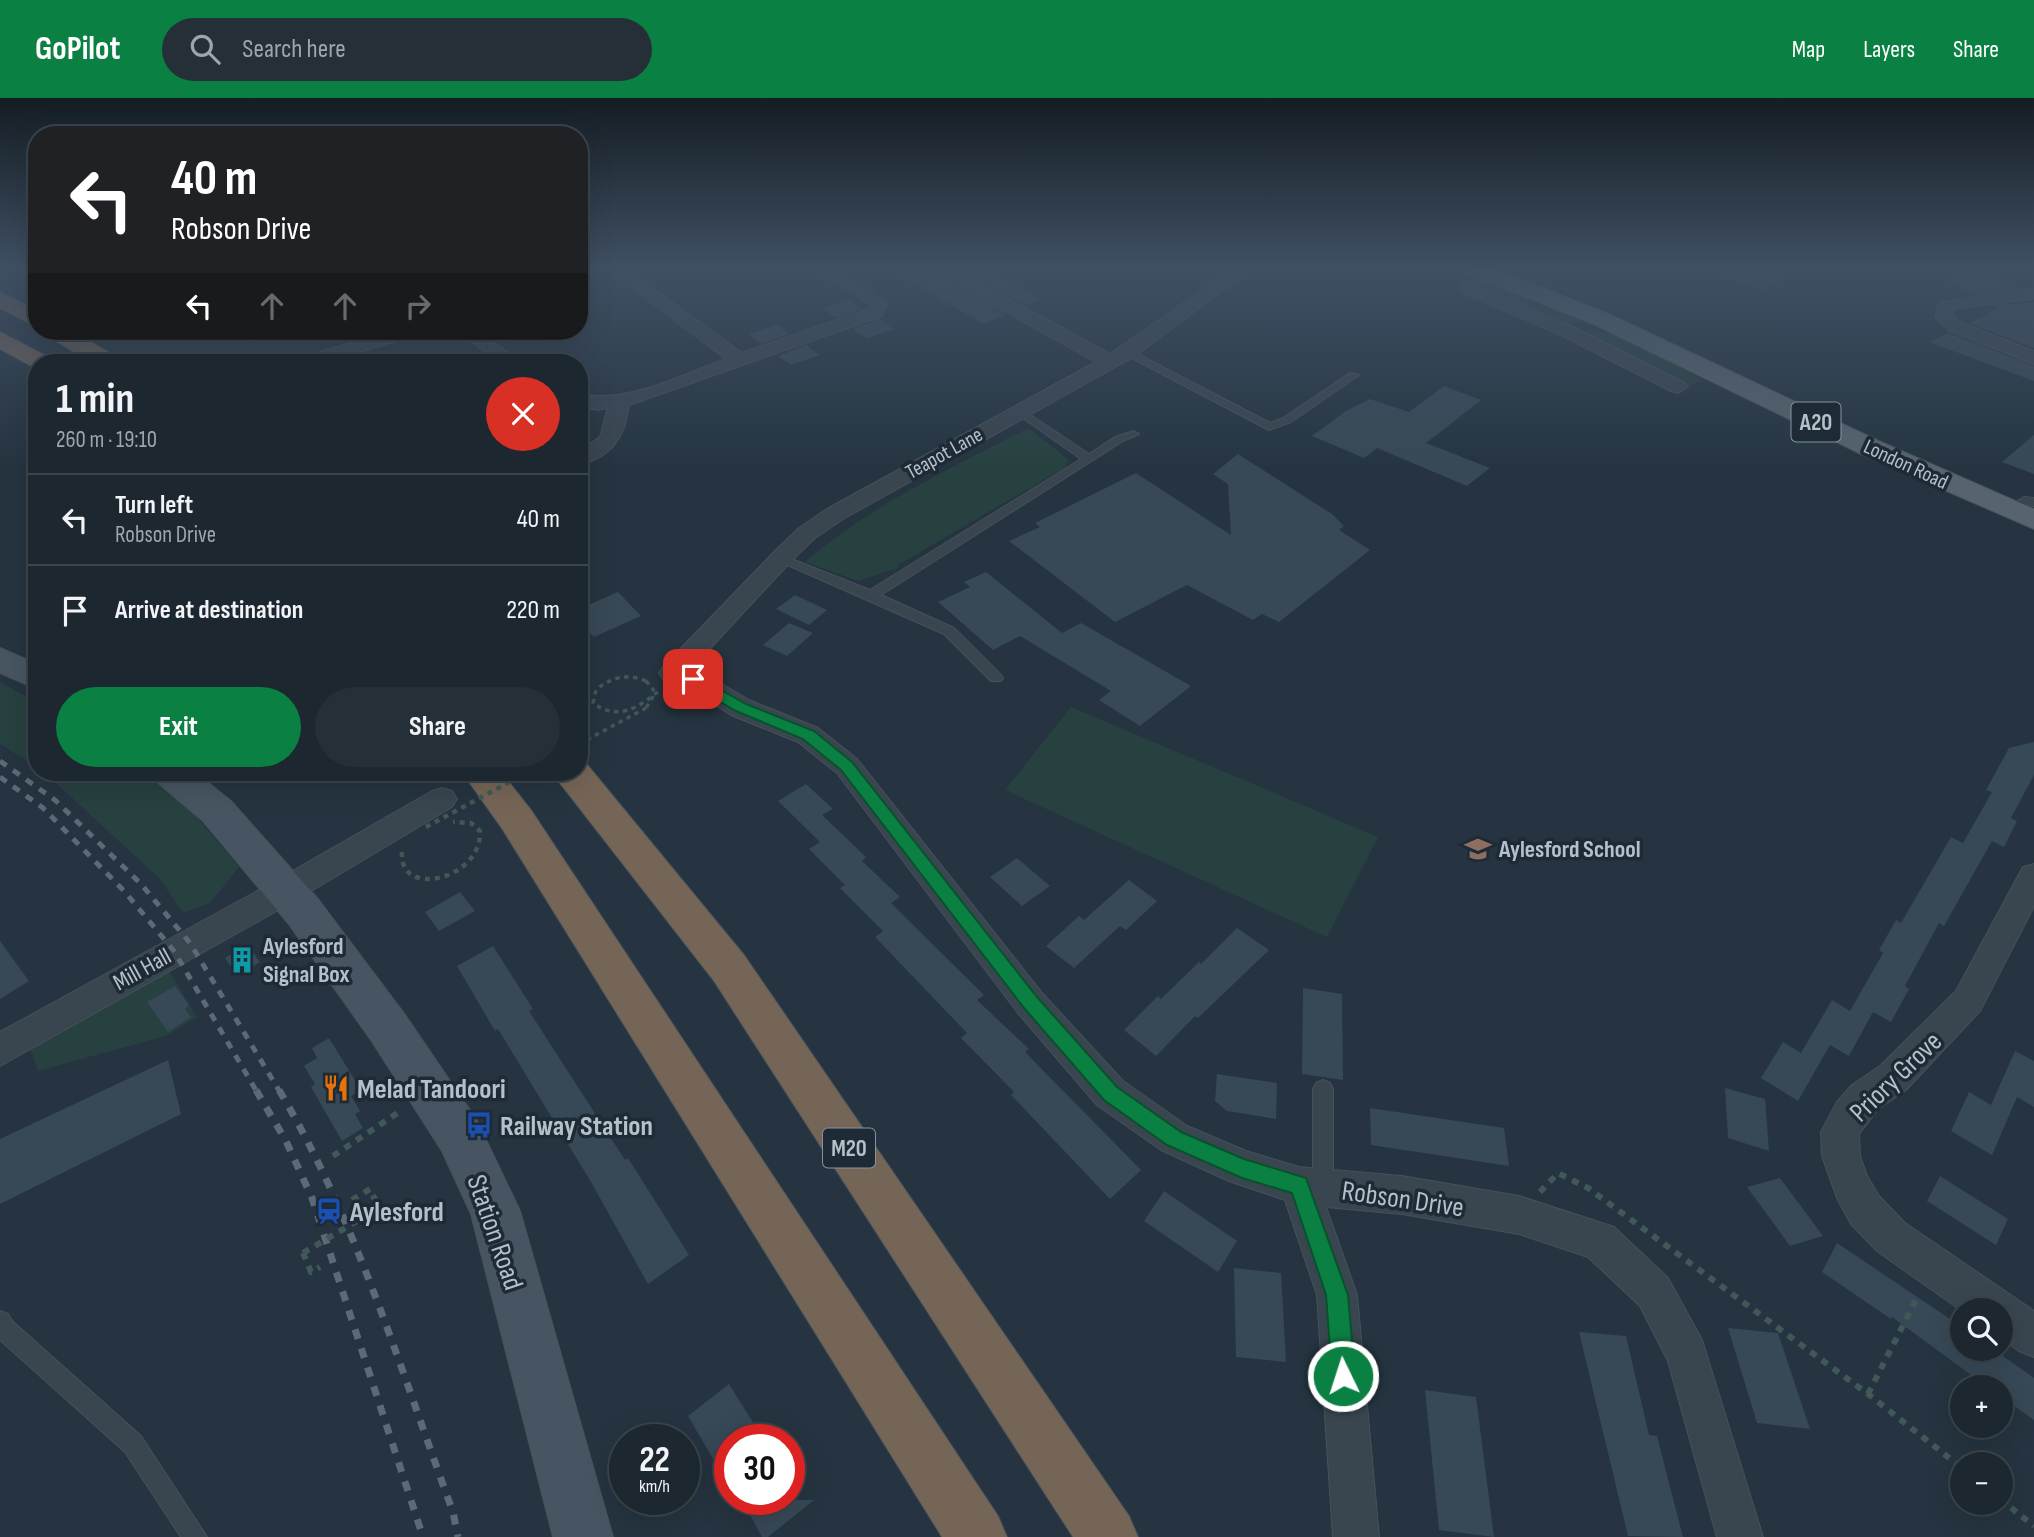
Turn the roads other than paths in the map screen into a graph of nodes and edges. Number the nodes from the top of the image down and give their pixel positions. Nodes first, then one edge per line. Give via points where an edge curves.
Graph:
1 (706, 335) edge
2 (812, 335) edge
3 (1075, 335) edge
4 (1150, 335) edge
5 (1575, 335) edge
6 (1635, 335) edge
7 (1977, 335) edge
8 (0, 339) edge
9 (70, 340) edge
10 (380, 340) edge
11 (479, 340) edge
12 (94, 354) edge
13 (334, 354) edge
14 (500, 354) edge
15 (28, 356) edge
16 (1119, 357) junction
17 (2034, 358) edge
18 (741, 361) junction
19 (1354, 375) dead end
20 (1678, 387) dead end
21 (588, 402) edge
22 (619, 402) junction
23 (1028, 417) junction
24 (1134, 434) dead end
25 (588, 452) edge
26 (1089, 459) junction
27 (2034, 502) edge
28 (2008, 510) junction
29 (2034, 520) edge
30 (780, 559) junction
31 (871, 595) junction
32 (0, 659) edge
33 (28, 673) edge
34 (682, 676) joint
35 (996, 678) dead end
36 (181, 781) edge
37 (486, 781) edge
38 (579, 781) edge
39 (442, 799) dead end
40 (2034, 876) edge
41 (285, 891) junction
42 (0, 1050) edge
43 (1323, 1089) dead end
44 (1311, 1186) junction
45 (1979, 1298) edge
46 (0, 1322) edge
47 (2013, 1322) edge
48 (2034, 1336) edge
49 (195, 1537) edge
50 (583, 1537) edge
51 (977, 1537) edge
52 (1108, 1537) edge
53 (1356, 1537) edge
54 (1740, 1537) edge

1 - 18 street
2 - 18 street
3 - 16 street
4 - 16 street, Teapot Lane
5 - 20 street
6 - 28 main road, London Road / A20
7 - 17 street
8 - 15 highway
9 - 12 highway
10 - 13 street
11 - 14 street
16 - 19 lane via 1269,427
16 - 23 street, Teapot Lane
18 - 22 street
21 - 22 street
22 - 25 street via 610,442
23 - 26 lane
23 - 30 street, Teapot Lane via 835,514
24 - 26 lane
26 - 31 lane
27 - 28 lane via 2024,500
28 - 29 main road, London Road / A20
30 - 31 lane
30 - 34 street, Teapot Lane
31 - 35 lane via 948,631
32 - 33 street
34 - 44 street, Robson Drive via 741,708 808,735 847,766 1030,1003 1110,1093 1174,1138 1242,1168
36 - 41 street, Station Road via 217,811
37 - 51 highway via 539,854
38 - 52 highway, M20 via 729,968
39 - 41 street, Mill Hall
40 - 45 street, Priory Grove via 1968,1001 1893,1078 1865,1097 1840,1132 1841,1156 1865,1210 1891,1237
41 - 42 street, Mill Hall
41 - 50 street, Station Road via 432,1090 495,1211
43 - 44 lane
44 - 53 street via 1337,1295
44 - 54 street, Robson Drive via 1402,1195 1519,1215 1600,1241 1654,1292 1687,1355
46 - 49 lane via 133,1444
47 - 48 street, Priory Grove

